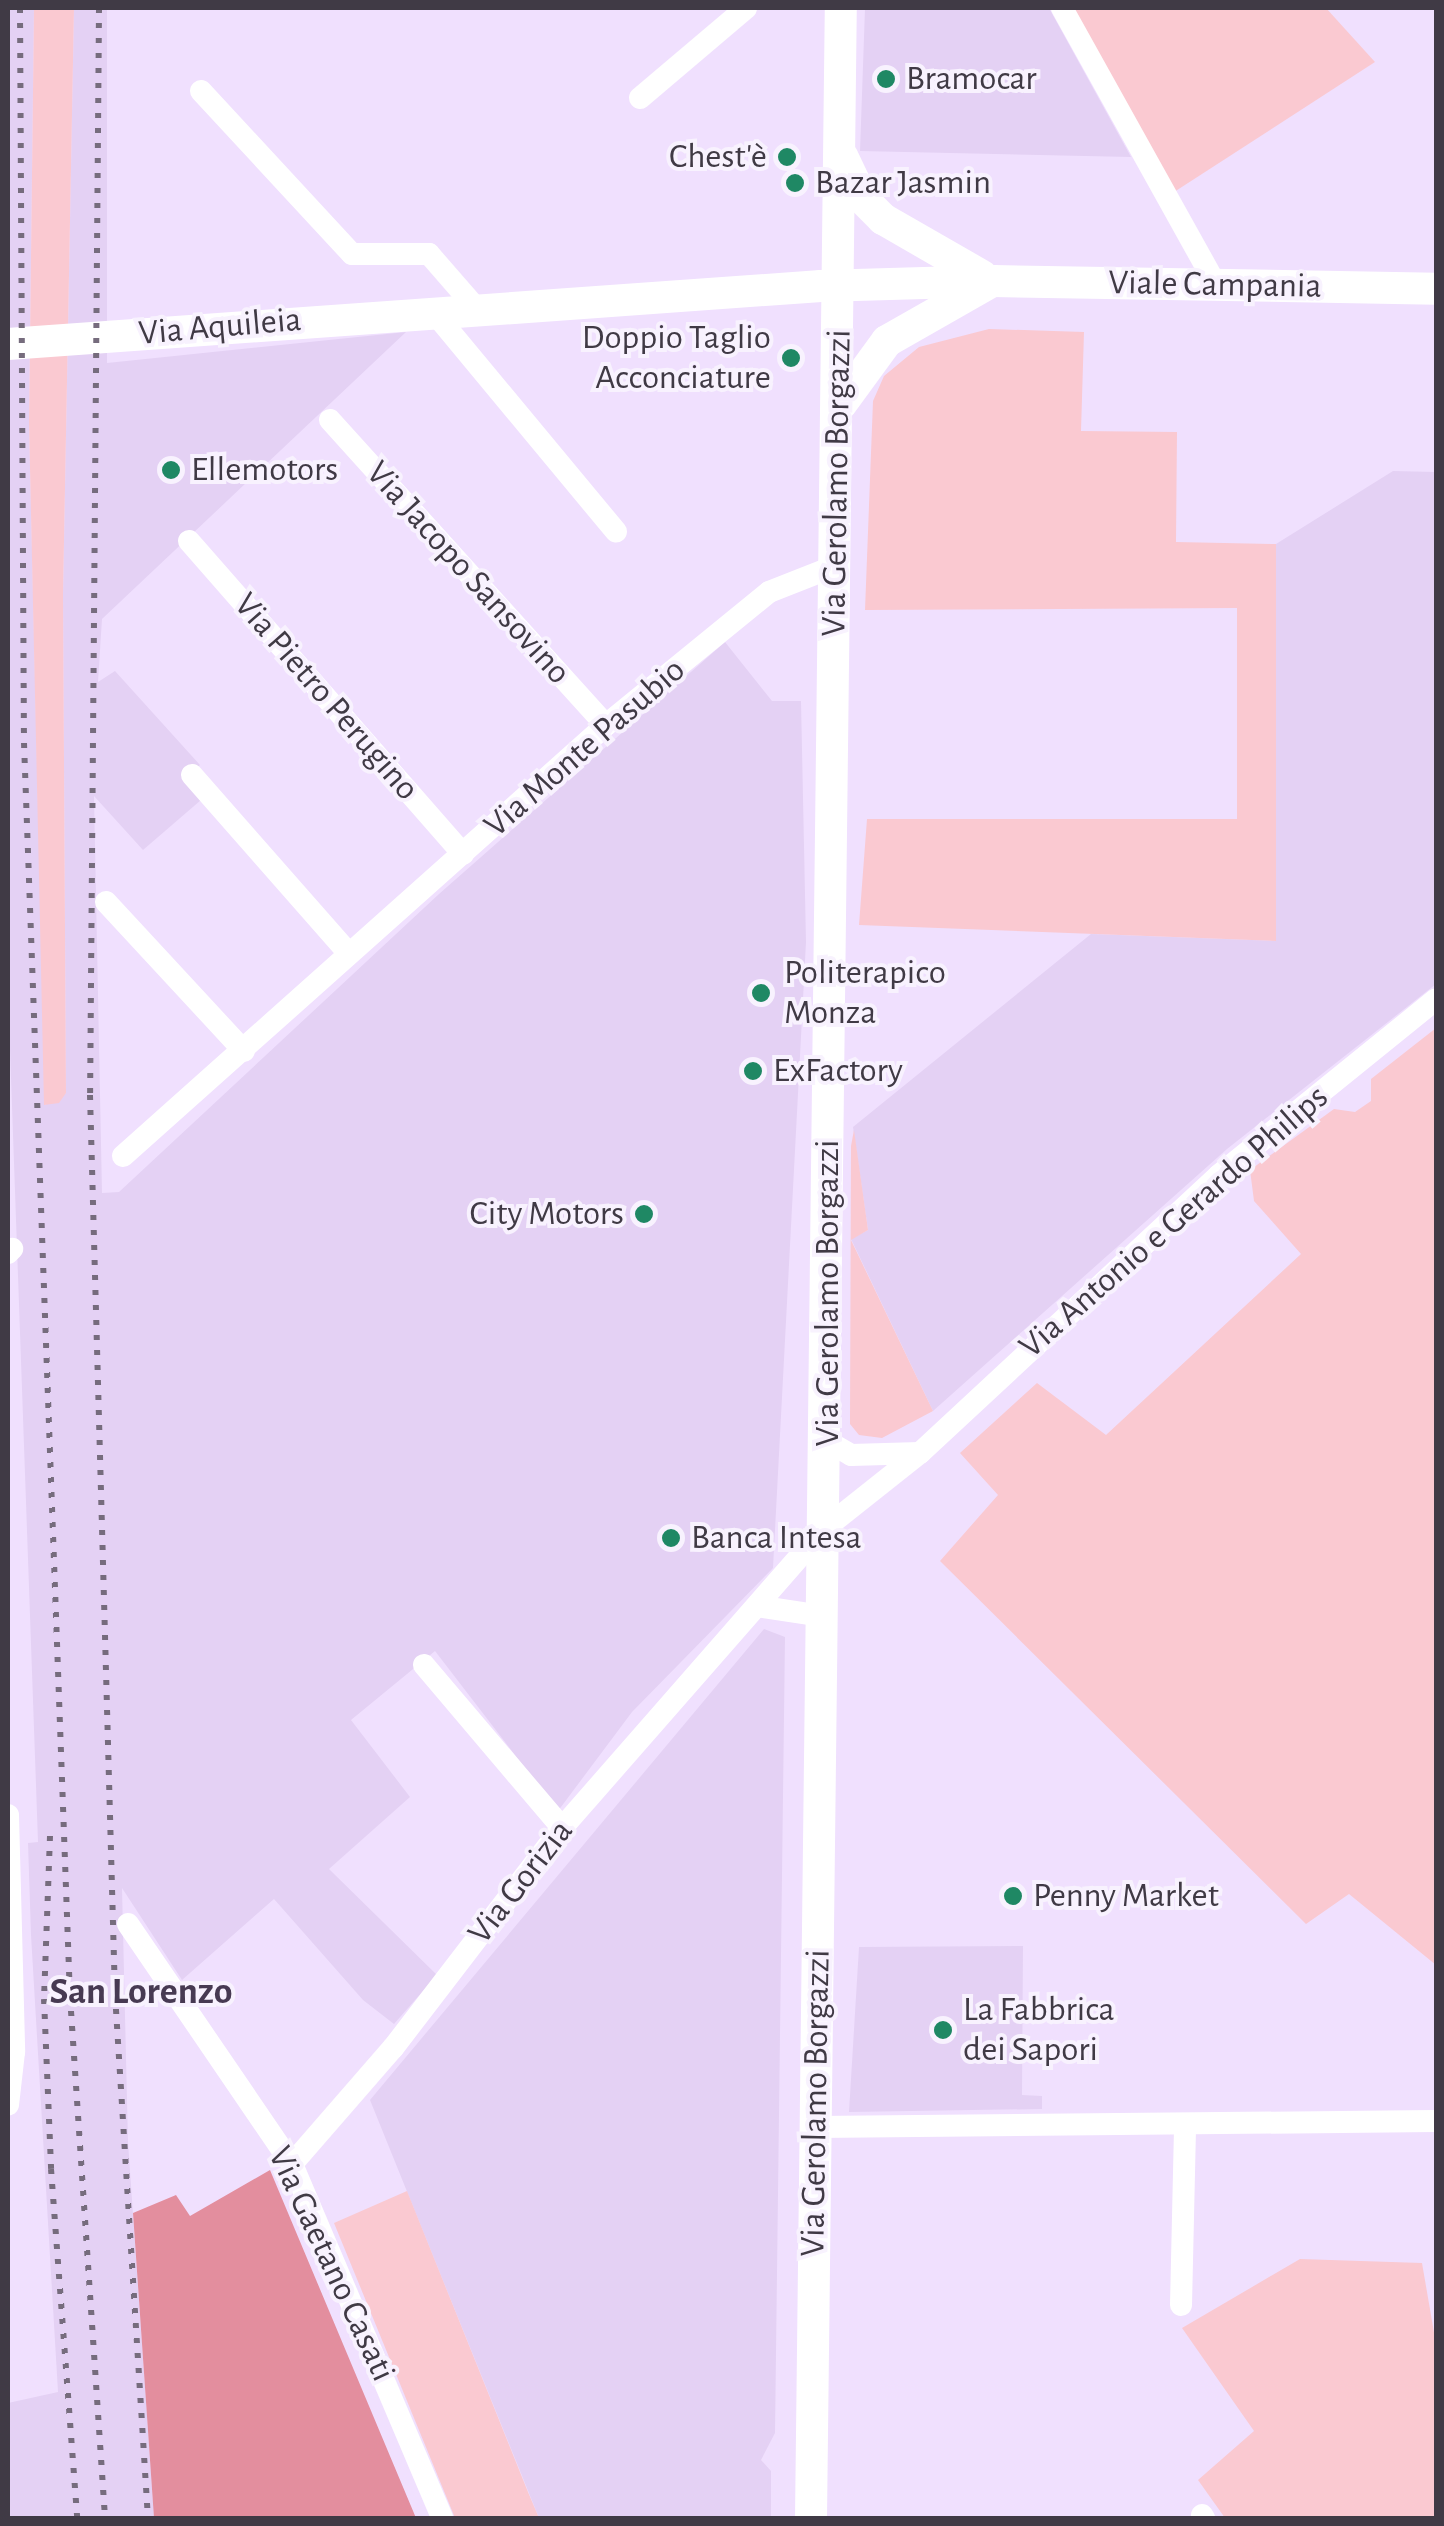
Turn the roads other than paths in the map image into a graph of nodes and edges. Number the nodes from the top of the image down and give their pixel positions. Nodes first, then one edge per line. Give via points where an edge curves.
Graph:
1 (746, 8) edge
2 (841, 8) edge
3 (1062, 8) edge
4 (202, 91) dead end
5 (640, 98) dead end
6 (840, 152) junction
7 (993, 281) junction
8 (1216, 285) junction
9 (840, 286) junction
10 (1436, 289) edge
11 (476, 308) junction
12 (432, 310) junction
13 (8, 344) edge
14 (841, 404) junction
15 (330, 420) dead end
16 (616, 532) dead end
17 (189, 541) dead end
18 (835, 566) junction
19 (606, 726) junction
20 (192, 775) dead end
21 (463, 854) junction
22 (106, 902) dead end
23 (349, 954) junction
24 (1436, 999) edge
25 (244, 1051) junction
26 (123, 1156) dead end
27 (827, 1441) junction
28 (920, 1453) junction
29 (824, 1529) junction
30 (756, 1606) junction
31 (822, 1616) junction
32 (424, 1665) dead end
33 (8, 1818) edge
34 (562, 1828) junction
35 (128, 1924) dead end
36 (8, 2105) edge
37 (1436, 2122) edge
38 (1185, 2124) junction
39 (816, 2127) junction
40 (292, 2164) junction
41 (1181, 2305) dead end
42 (442, 2518) edge
43 (811, 2518) edge

1 - 5 street
2 - 6 main road, Via Gerolamo Borgazzi
3 - 8 street
4 - 11 street via 352,254 428,254
6 - 7 main road, Viale Campania via 862,198 882,220
6 - 9 main road, Via Gerolamo Borgazzi
7 - 8 main road, Viale Campania
7 - 9 main road, Viale Campania
7 - 14 main road via 887,341
8 - 10 main road, Viale Campania
9 - 11 main road, Via Aquileia
9 - 14 main road, Via Gerolamo Borgazzi
11 - 12 main road, Via Aquileia
12 - 13 main road, Via Aquileia
12 - 16 street
14 - 18 main road, Via Gerolamo Borgazzi
15 - 19 street, Via Jacopo Sansovino
17 - 21 street, Via Pietro Perugino
18 - 19 street, Via Monte Pasubio via 770,592
18 - 27 main road, Via Gerolamo Borgazzi
19 - 21 street, Via Monte Pasubio
20 - 23 street
21 - 23 street, Via Monte Pasubio
22 - 25 street
23 - 25 street, Via Monte Pasubio
24 - 28 street, Via Antonio e Gerardo Philips via 1219,1175
25 - 26 street, Via Monte Pasubio
27 - 28 street via 851,1455
27 - 29 main road, Via Gerolamo Borgazzi
28 - 29 street, Via Antonio e Gerardo Philips
29 - 30 street, Via Gorizia
29 - 31 main road, Via Gerolamo Borgazzi
30 - 31 street
30 - 34 street, Via Gorizia
31 - 39 main road, Via Gerolamo Borgazzi
32 - 34 street
33 - 36 street via 14,2082
34 - 40 street, Via Gorizia via 393,2048
35 - 40 street, Via Gaetano Casati
37 - 38 street
38 - 39 street
38 - 41 street
39 - 43 main road, Via Gerolamo Borgazzi
40 - 42 street, Via Gaetano Casati

